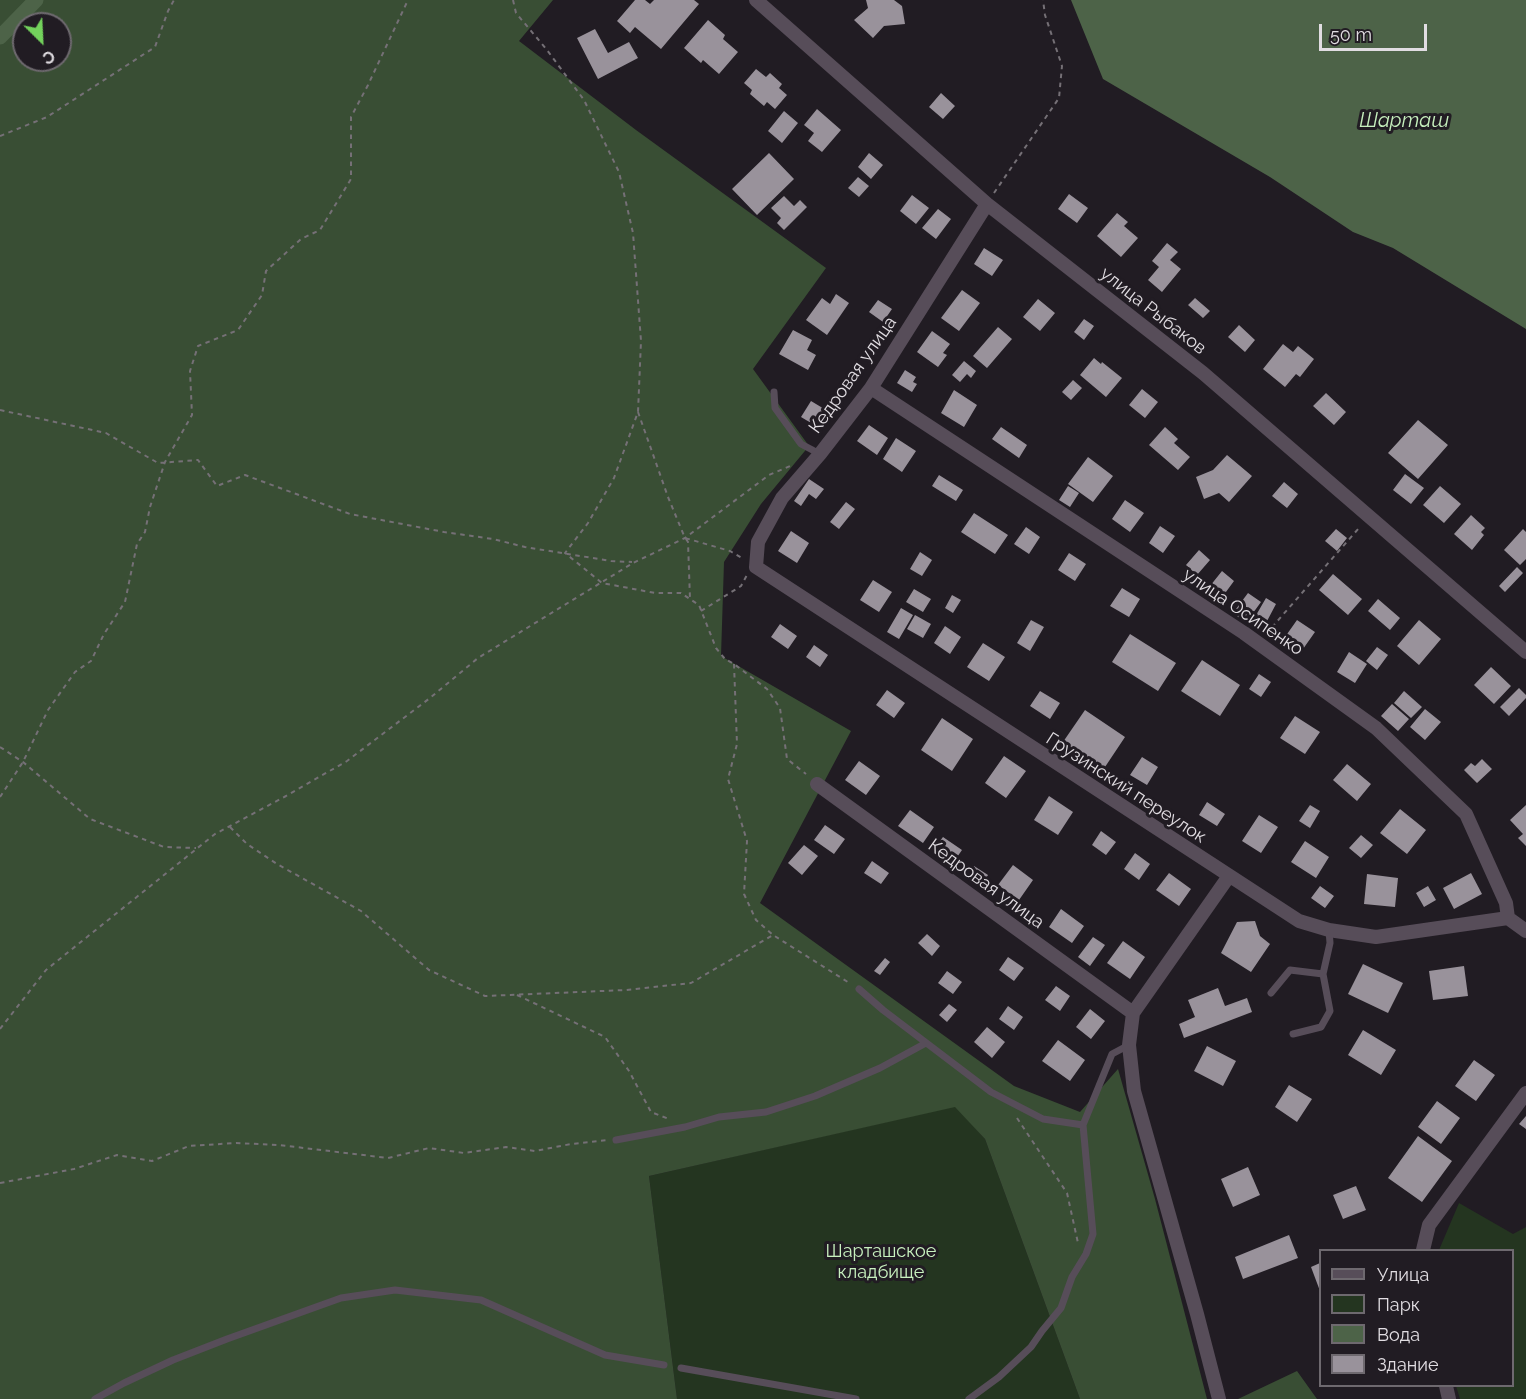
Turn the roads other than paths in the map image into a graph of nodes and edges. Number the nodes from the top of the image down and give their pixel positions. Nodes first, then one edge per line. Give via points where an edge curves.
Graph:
1 (756, 0) edge
2 (987, 204) junction
3 (870, 388) junction
4 (774, 392) dead end
5 (820, 454) junction
6 (756, 567) joint
7 (1526, 652) edge
8 (818, 784) road end
9 (1229, 876) junction
10 (1508, 918) junction
11 (1329, 930) junction
12 (1526, 931) edge
13 (1323, 974) junction
14 (859, 989) road end
15 (1271, 993) dead end
16 (1133, 1013) junction
17 (1293, 1034) dead end
18 (926, 1043) junction
19 (1129, 1045) junction
20 (1526, 1093) edge
21 (1083, 1125) junction
22 (616, 1140) road end
23 (1424, 1249) edge
24 (664, 1365) dead end
25 (681, 1368) dead end
26 (95, 1399) edge
27 (856, 1399) edge
28 (969, 1399) edge
29 (1219, 1399) edge

1 - 2 street, улица Рыбаков
2 - 3 street, Кедровая улица
2 - 7 street, улица Рыбаков via 1203,373
3 - 5 street, Кедровая улица
3 - 10 street, улица Осипенко via 1258,643 1376,728 1466,814 1506,903
4 - 5 lane via 775,408 801,444
5 - 6 street, Кедровая улица via 782,498 758,542
6 - 9 street, Грузинский переулок
8 - 16 street, Кедровая улица
9 - 11 street, Грузинский переулок via 1299,921
9 - 16 street
10 - 11 street, Грузинский переулок via 1376,937
10 - 12 street
11 - 13 lane
13 - 15 lane via 1290,970
13 - 17 lane via 1330,1011 1321,1027
14 - 18 lane
16 - 19 street
18 - 21 lane via 997,1095 1043,1119
18 - 22 lane via 880,1068 766,1112 719,1117
19 - 21 lane via 1112,1054
19 - 29 street via 1134,1091
20 - 23 street via 1429,1225
21 - 28 lane via 1093,1234 1061,1308 1031,1347
24 - 26 lane via 604,1355 481,1300 395,1290 340,1298 227,1339 173,1360
25 - 27 lane

